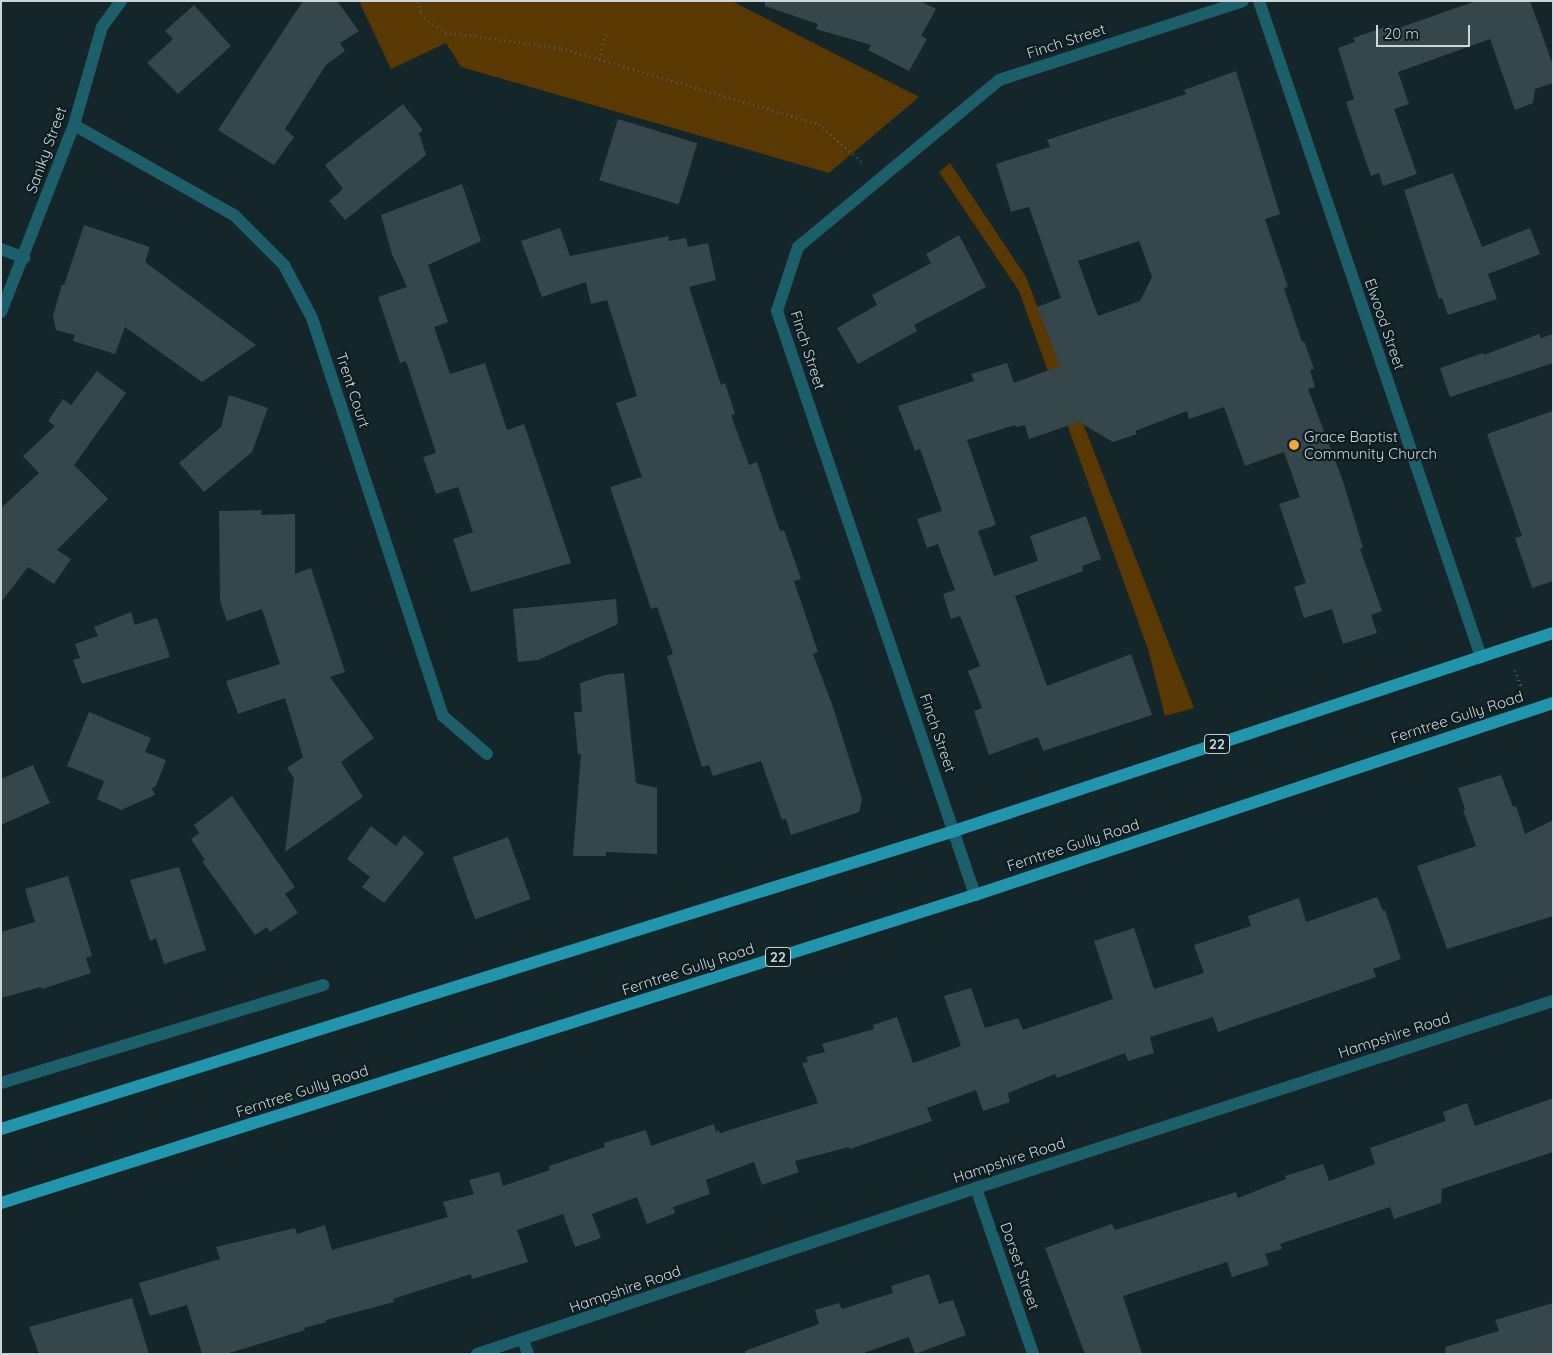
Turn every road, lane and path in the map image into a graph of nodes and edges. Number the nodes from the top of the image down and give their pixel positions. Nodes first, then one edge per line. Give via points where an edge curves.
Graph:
1 (121, 1) edge
2 (418, 1) edge
3 (1243, 1) edge
4 (1259, 1) edge
5 (606, 32) dead end
6 (600, 59) junction
7 (74, 125) junction
8 (880, 177) junction
9 (1, 249) edge
10 (24, 258) junction
11 (1, 312) edge
12 (1553, 633) edge
13 (1481, 657) junction
14 (1515, 670) dead end
15 (1522, 689) dead end
16 (1553, 703) edge
17 (487, 754) dead end
18 (954, 831) junction
19 (975, 895) junction
20 (323, 985) dead end
21 (1553, 1001) edge
22 (1, 1083) edge
23 (1, 1129) edge
24 (976, 1188) junction
25 (1, 1203) edge
26 (523, 1340) junction
27 (477, 1354) edge
28 (528, 1354) edge
29 (1033, 1354) edge

1 - 7 street, Saniky Street via 102,27
2 - 6 path via 421,14 445,32 561,48
3 - 8 street, Finch Street via 999,80
4 - 13 street, Elwood Street
5 - 6 path
6 - 8 path via 819,124
7 - 10 street, Saniky Street
7 - 17 street, Trent Court via 234,215 284,265 312,318 443,716
8 - 18 street, Finch Street via 798,248 777,311
9 - 10 street
10 - 11 street, Saniky Street
12 - 13 main road, 22
13 - 18 main road, 22
14 - 15 path
16 - 19 main road, Ferntree Gully Road / 22
18 - 19 street, Finch Street
18 - 23 main road, 22
19 - 25 main road, Ferntree Gully Road / 22
20 - 22 street
21 - 24 street, Hampshire Road
24 - 26 street, Hampshire Road
24 - 29 street, Dorset Street
26 - 27 street, Hampshire Road
26 - 28 street

